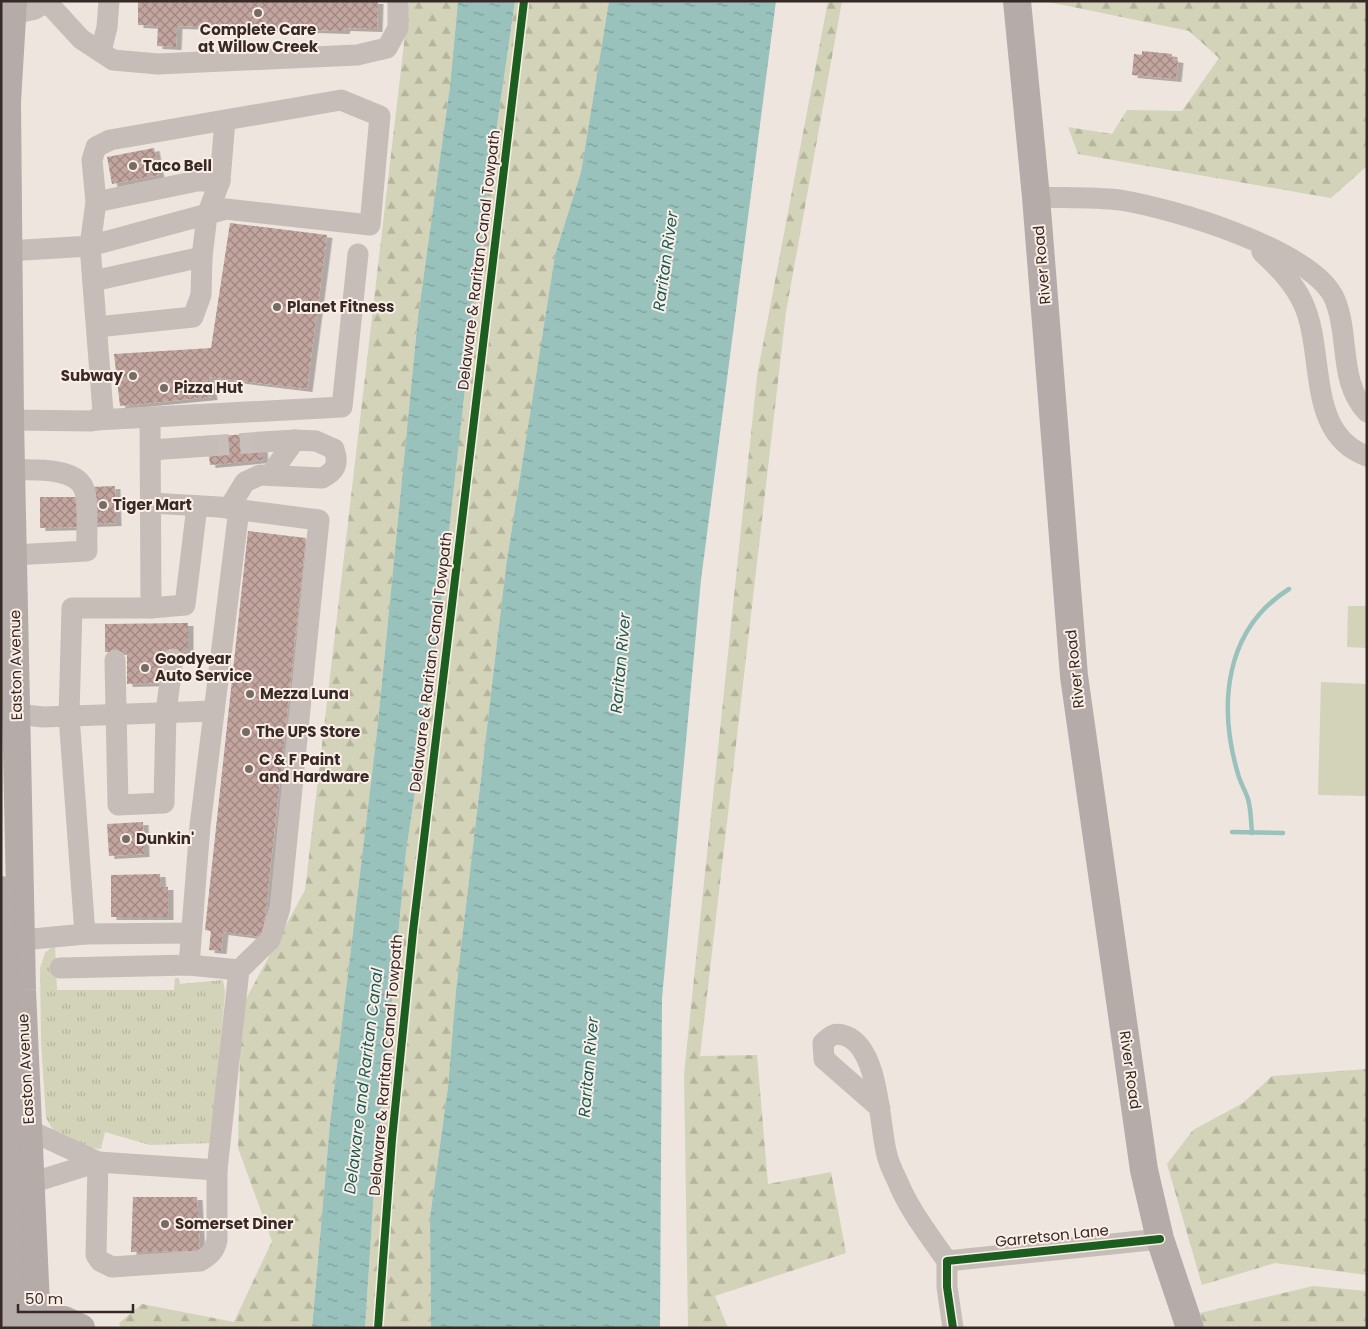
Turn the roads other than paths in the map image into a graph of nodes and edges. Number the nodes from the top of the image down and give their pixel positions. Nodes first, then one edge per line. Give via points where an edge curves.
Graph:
1 (109, 1) edge
2 (398, 1) edge
3 (1017, 1) edge
4 (48, 2) edge
5 (13, 8) edge
6 (101, 51) junction
7 (225, 120) junction
8 (223, 144) junction
9 (92, 160) junction
10 (220, 181) junction
11 (1036, 197) junction
12 (96, 202) junction
13 (207, 215) junction
14 (1252, 241) junction
15 (90, 246) junction
16 (4, 250) edge
17 (358, 254) dead end
18 (202, 257) junction
19 (93, 281) junction
20 (97, 328) junction
21 (1367, 412) edge
22 (150, 417) junction
23 (10, 420) junction
24 (96, 420) junction
25 (295, 440) junction
26 (262, 442) tunnel mouth
27 (208, 446) tunnel mouth
28 (150, 450) junction
29 (1367, 456) edge
30 (12, 470) junction
31 (270, 475) junction
32 (151, 503) junction
33 (197, 506) junction
34 (234, 509) junction
35 (14, 555) junction
36 (151, 608) junction
37 (173, 659) dead end
38 (115, 660) dead end
39 (214, 711) junction
40 (166, 712) junction
41 (17, 714) junction
42 (116, 714) junction
43 (69, 716) junction
44 (1, 890) edge
45 (1, 904) edge
46 (192, 933) junction
47 (85, 934) junction
48 (123, 934) junction
49 (8, 948) edge
50 (189, 965) junction
51 (122, 967) junction
52 (60, 968) dead end
53 (240, 970) junction
54 (2, 988) edge
55 (880, 1108) dead end
56 (29, 1130) junction
57 (98, 1162) junction
58 (217, 1170) junction
59 (31, 1183) junction
60 (1160, 1239) junction
61 (947, 1262) junction
62 (19, 1325) edge
63 (81, 1328) edge
64 (954, 1328) edge
65 (1190, 1328) edge

1 - 6 street
2 - 6 street via 398,28 388,48 357,54 158,64 113,60
3 - 11 main road, River Road
4 - 5 street via 35,9
4 - 6 street via 81,38
5 - 16 main road, Easton Avenue
7 - 8 street
7 - 9 street via 110,140 96,147
7 - 13 street via 341,100 380,116 370,225 226,209
8 - 9 street via 199,138 164,138
8 - 10 street
9 - 12 street
10 - 12 street via 197,180
10 - 13 street
11 - 14 street via 1119,200 1189,216
11 - 60 main road, River Road via 1074,676 1144,1170
12 - 15 street
13 - 15 street
13 - 18 street
14 - 21 street via 1278,252 1313,274 1330,290 1340,315 1352,390
14 - 29 street via 1292,284 1303,303 1316,347 1320,395 1331,424 1352,448
15 - 16 street
15 - 19 street
16 - 23 main road, Easton Avenue
17 - 22 street via 342,407
18 - 19 street
18 - 20 street via 201,295 193,317
19 - 20 street
20 - 24 street via 104,405
22 - 24 street
22 - 28 street
23 - 24 street
23 - 30 main road, Easton Avenue
25 - 26 street
25 - 31 street
25 - 31 street via 316,441 334,449 337,466 322,478
27 - 28 street
28 - 32 street
30 - 35 main road, Easton Avenue
30 - 35 street via 58,471 76,480 85,491 87,551
31 - 34 street via 260,475 246,482
32 - 33 street
32 - 36 street
33 - 34 street
33 - 36 street via 185,605
34 - 39 street
34 - 53 street via 319,520 280,908 270,940
35 - 41 main road, Easton Avenue
36 - 43 street via 72,608
37 - 40 street
38 - 42 street
39 - 40 street
39 - 46 street via 200,826
40 - 42 street
40 - 42 street via 164,803 118,805
41 - 43 street
41 - 49 main road, Easton Avenue
42 - 43 street
43 - 47 street
44 - 45 main road, Easton Avenue
45 - 49 main road, Easton Avenue
46 - 48 street
46 - 50 street
47 - 48 street
47 - 49 street
48 - 51 street
49 - 54 main road, Easton Avenue
49 - 56 main road, Easton Avenue
50 - 51 street
50 - 53 street
51 - 52 street
53 - 58 street
54 - 62 main road, Easton Avenue
55 - 61 street via 887,1155 897,1181 908,1205
56 - 57 street
56 - 59 main road, Easton Avenue
57 - 58 street
57 - 58 street via 96,1255 112,1267 200,1261 206,1257 215,1248 217,1240
57 - 59 street
59 - 62 main road, Easton Avenue
60 - 61 street, Garretson Lane
60 - 65 main road, River Road
61 - 64 street
62 - 63 main road via 64,1320

